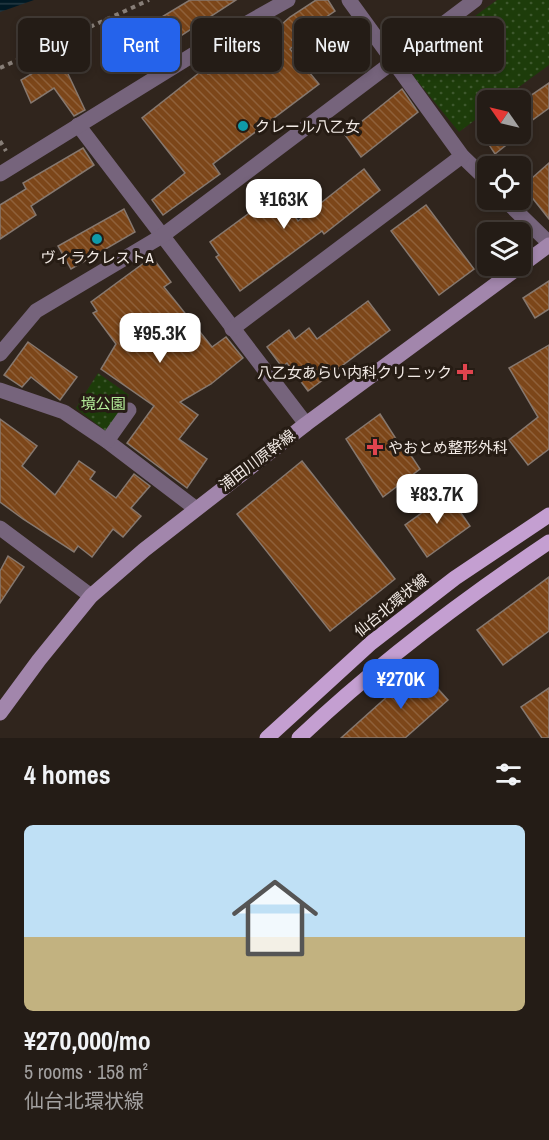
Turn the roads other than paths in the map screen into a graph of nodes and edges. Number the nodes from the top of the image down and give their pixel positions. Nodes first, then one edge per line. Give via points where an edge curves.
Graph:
1 (288, 0) edge
2 (349, 0) edge
3 (475, 0) edge
4 (451, 18) edge
5 (382, 45) edge
6 (382, 70) edge
7 (402, 72) edge
8 (78, 125) junction
9 (462, 156) junction
10 (477, 171) edge
11 (0, 174) edge
12 (515, 210) edge
13 (162, 236) junction
14 (549, 244) edge
15 (232, 329) junction
16 (0, 354) edge
17 (0, 390) edge
18 (129, 410) dead end
19 (306, 424) junction
20 (107, 441) junction
21 (195, 508) junction
22 (549, 516) edge
23 (0, 528) edge
24 (549, 542) edge
25 (91, 596) junction
26 (0, 713) edge
27 (267, 738) edge
28 (299, 738) edge

1 - 8 street
2 - 5 street
3 - 4 street
6 - 13 street
7 - 9 street
8 - 11 street
8 - 13 street
9 - 10 street
9 - 15 street
12 - 14 street
13 - 15 street
13 - 16 street via 36,311
14 - 19 street, 浦田川原幹線
15 - 19 street
17 - 20 street via 64,412
18 - 20 street
19 - 21 street, 浦田川原幹線
20 - 21 street
21 - 25 street, 浦田川原幹線
22 - 27 main road, 仙台北環状線 via 455,578 371,643
23 - 25 street
24 - 28 main road via 428,627
25 - 26 street, 浦田川原幹線

